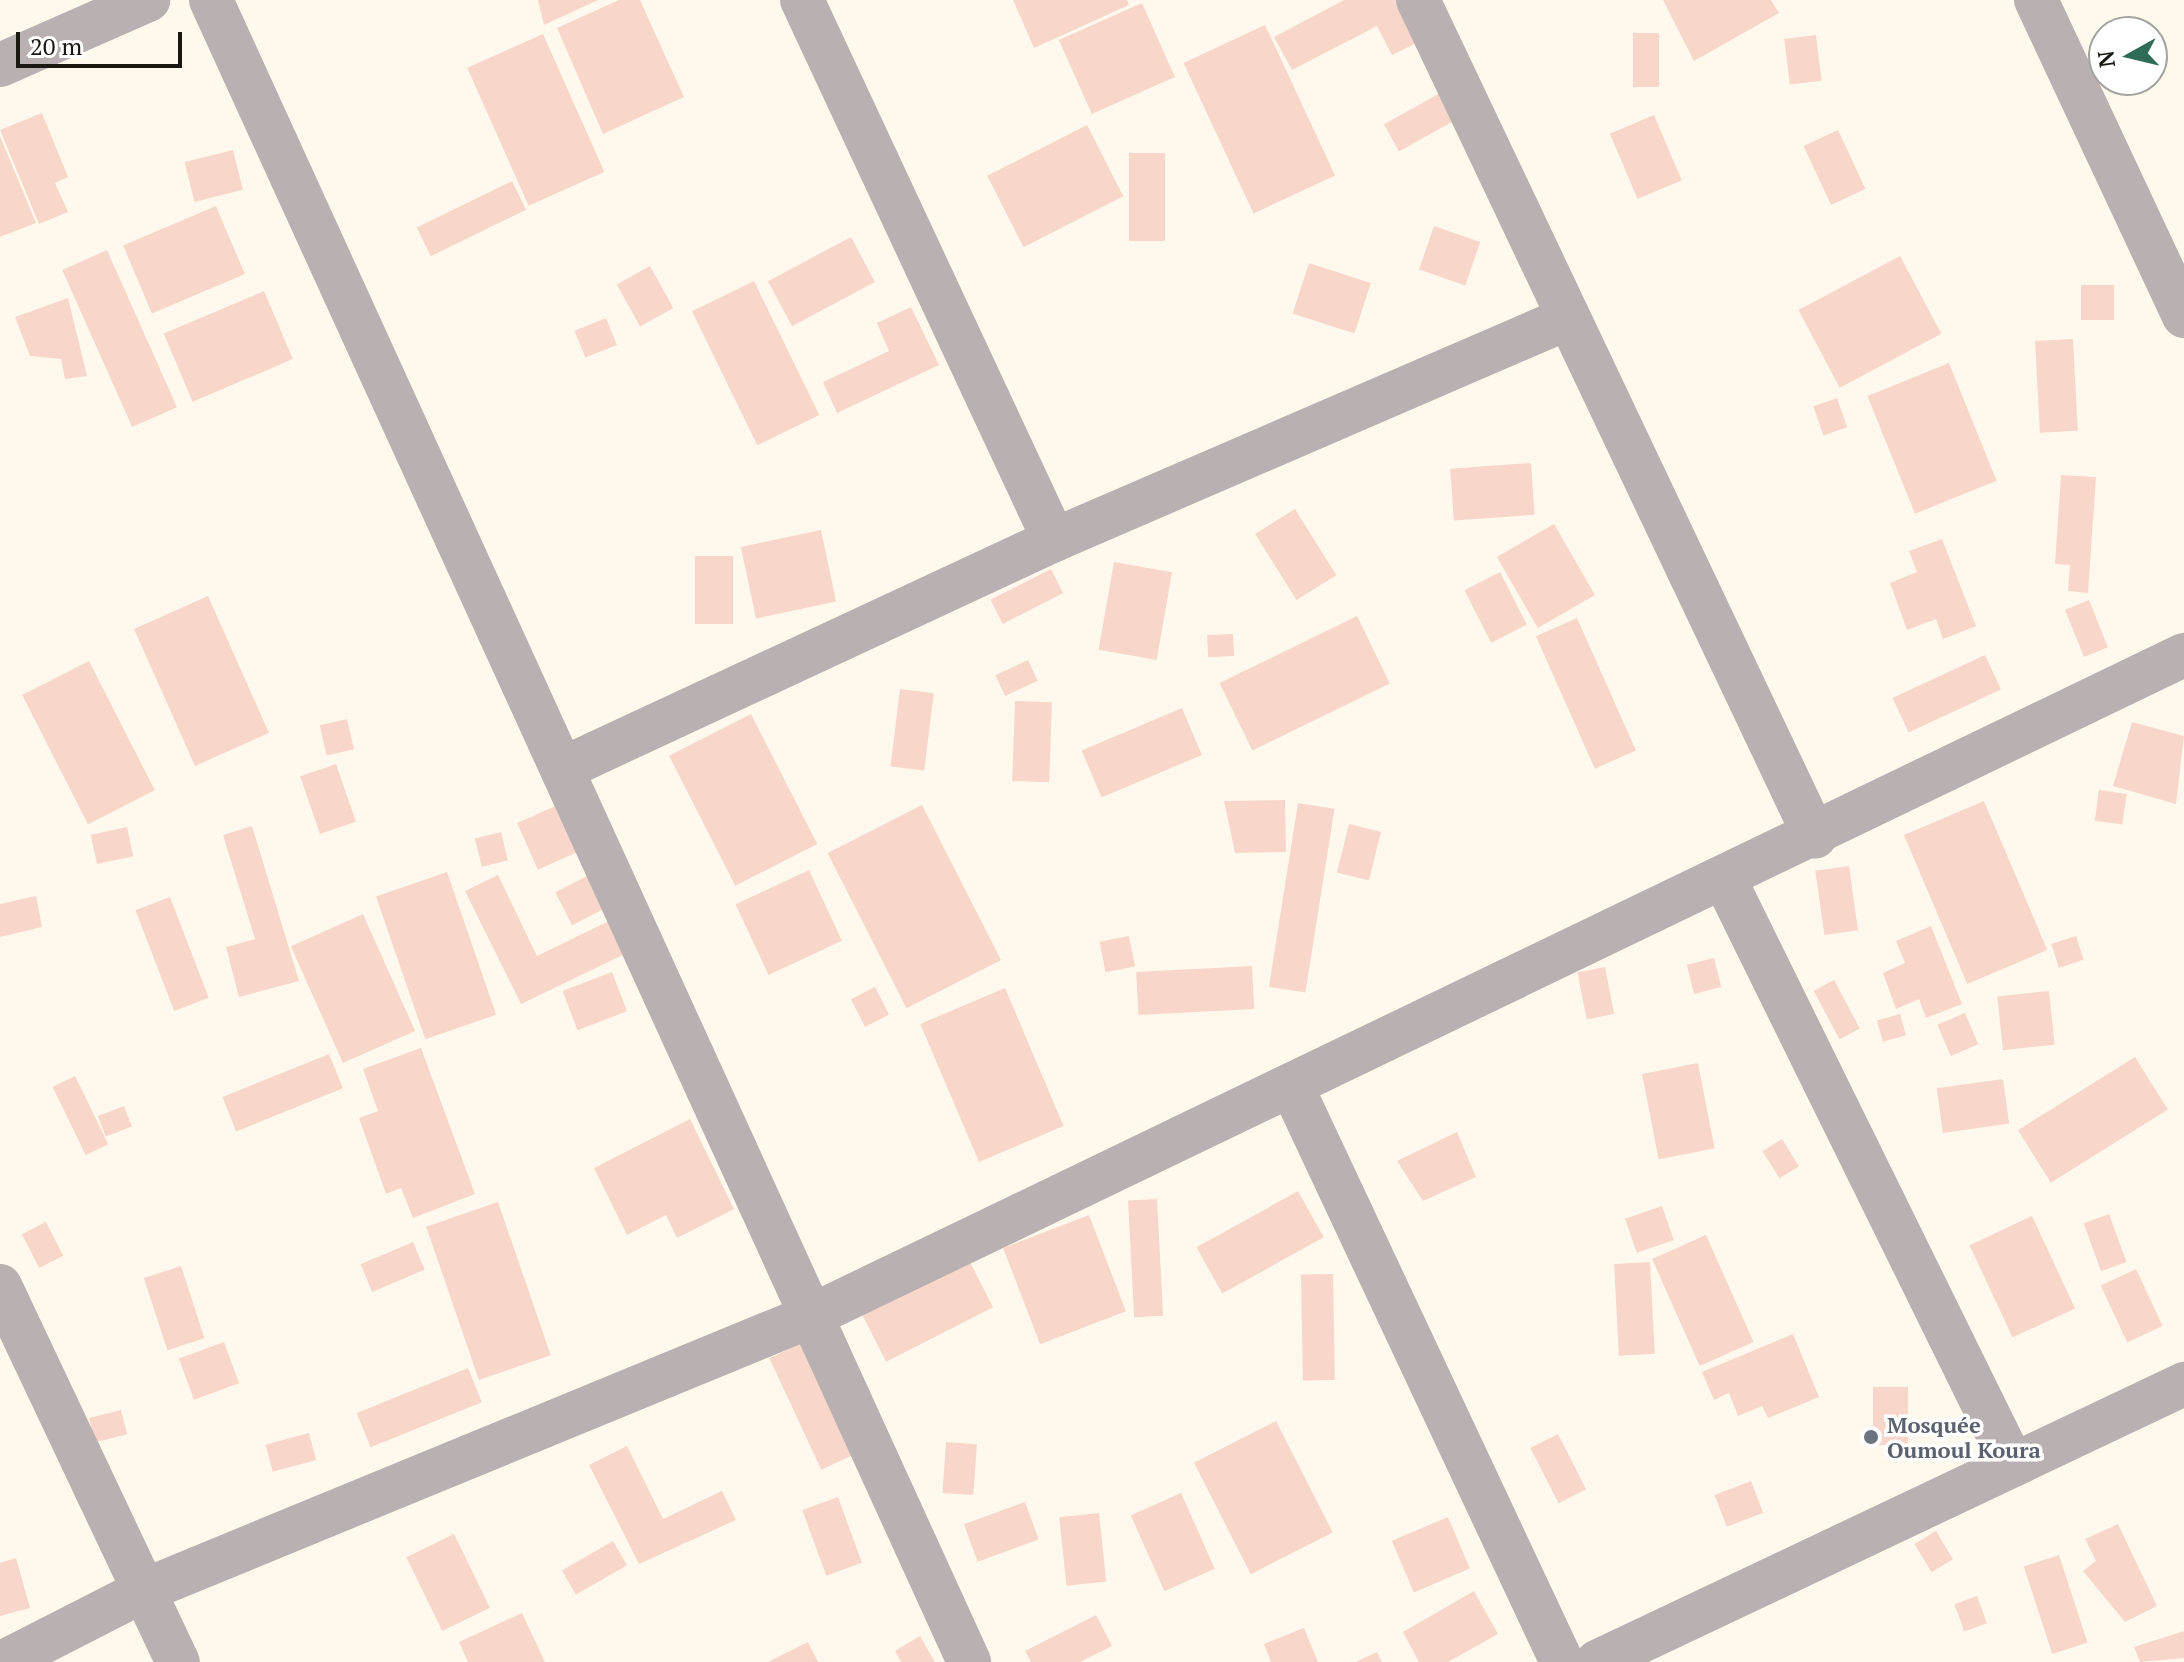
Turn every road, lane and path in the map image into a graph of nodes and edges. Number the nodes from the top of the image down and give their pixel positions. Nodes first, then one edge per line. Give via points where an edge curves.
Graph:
1 (148, 0) edge
2 (211, 0) edge
3 (802, 0) edge
4 (1418, 0) edge
5 (2036, 0) edge
6 (0, 65) edge
7 (2184, 316) edge
8 (1568, 318) junction
9 (1054, 540) junction
10 (2184, 655) edge
11 (562, 769) junction
12 (1815, 837) junction
13 (1725, 880) junction
14 (1292, 1087) junction
15 (0, 1286) edge
16 (811, 1316) junction
17 (2184, 1384) edge
18 (2013, 1465) junction
19 (145, 1590) junction
20 (4, 1662) edge
21 (178, 1662) edge
22 (969, 1662) edge
23 (1562, 1662) edge
24 (1597, 1662) edge

1 - 6 street
2 - 11 street
3 - 9 street
4 - 8 street
5 - 7 street
8 - 9 street
8 - 12 street
9 - 11 street
10 - 12 street
11 - 16 street
12 - 13 street
13 - 14 street
13 - 18 street
14 - 16 street
14 - 23 street
15 - 19 street
16 - 19 street
16 - 22 street
17 - 18 street
18 - 24 street
19 - 20 street
19 - 21 street

